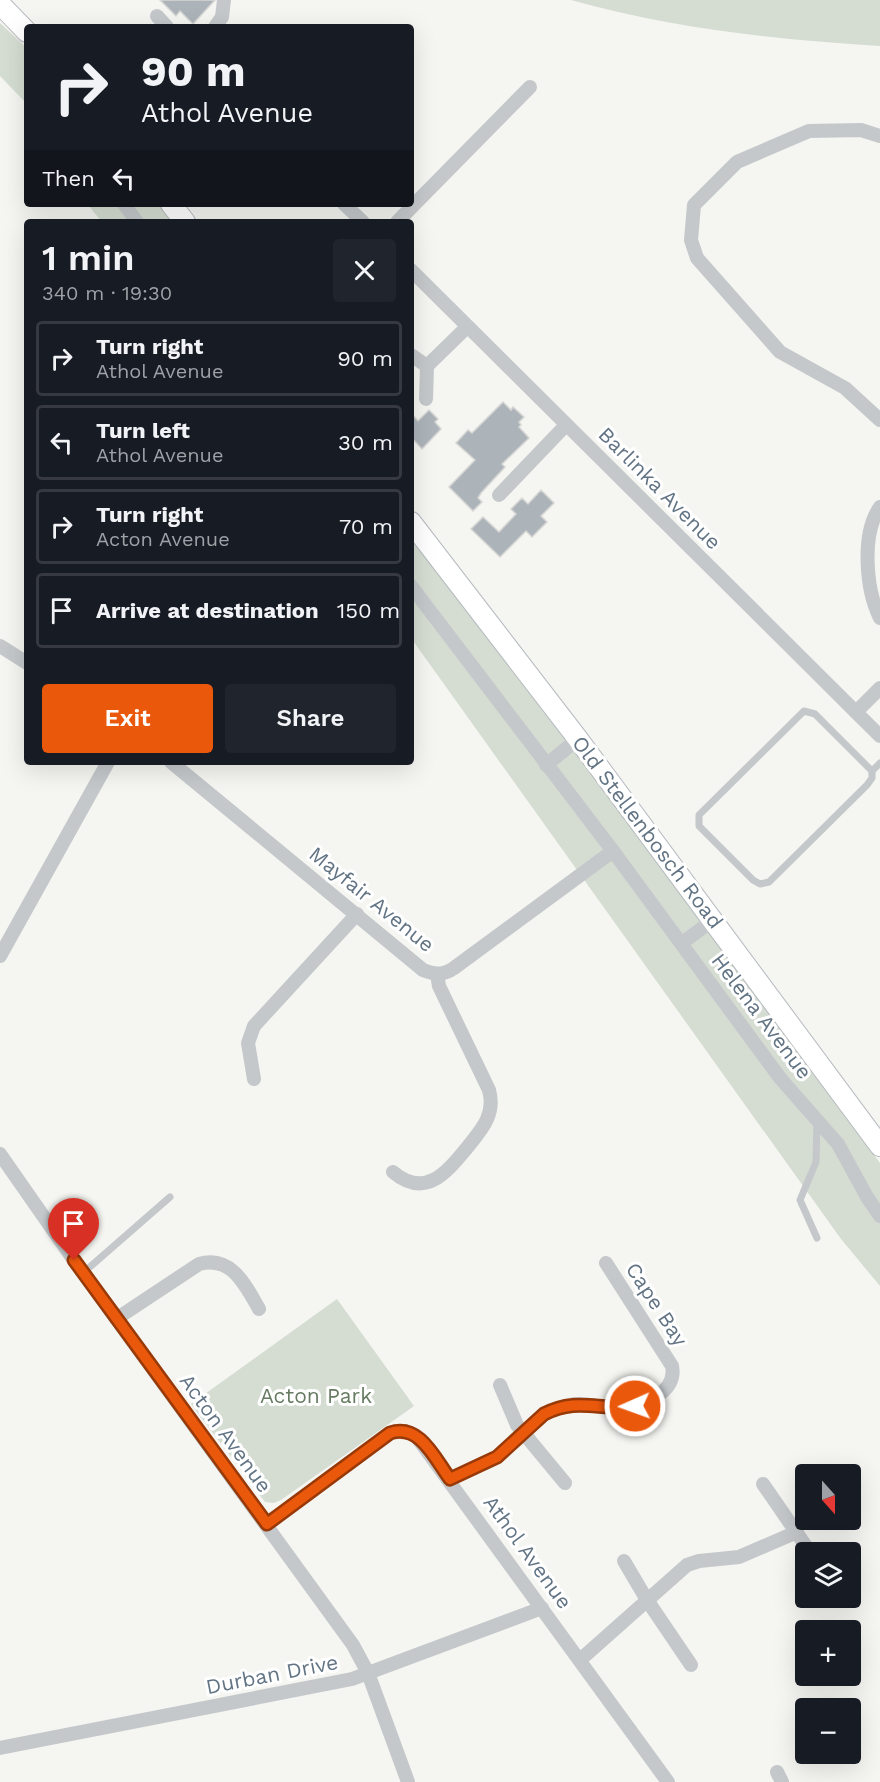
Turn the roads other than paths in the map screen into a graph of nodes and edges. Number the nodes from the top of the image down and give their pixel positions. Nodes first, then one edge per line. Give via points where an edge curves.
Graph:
1 (224, 0) edge
2 (0, 4) edge
3 (156, 16) dead end
4 (164, 24) edge
5 (217, 24) edge
6 (24, 29) edge
7 (530, 87) dead end
8 (880, 136) edge
9 (414, 205) edge
10 (173, 207) edge
11 (348, 207) edge
12 (412, 207) edge
13 (183, 219) edge
14 (360, 219) edge
15 (400, 219) edge
16 (414, 273) edge
17 (468, 327) junction
18 (414, 357) edge
19 (427, 366) junction
20 (426, 399) dead end
21 (880, 420) edge
22 (566, 425) junction
23 (499, 495) dead end
24 (880, 507) edge
25 (414, 526) edge
26 (414, 590) edge
27 (880, 618) edge
28 (0, 646) edge
29 (24, 661) edge
30 (880, 688) edge
31 (856, 712) junction
32 (880, 736) edge
33 (578, 739) junction
34 (880, 763) edge
35 (106, 765) edge
36 (175, 765) edge
37 (546, 765) junction
38 (872, 771) junction
39 (613, 851) junction
40 (357, 914) junction
41 (713, 920) junction
42 (682, 943) junction
43 (0, 956) edge
44 (437, 974) junction
45 (254, 1078) dead end
46 (817, 1122) junction
47 (880, 1146) edge
48 (0, 1154) edge
49 (393, 1173) dead end
50 (170, 1197) dead end
51 (880, 1215) edge
52 (817, 1238) dead end
53 (606, 1263) dead end
54 (83, 1273) junction
55 (259, 1309) dead end
56 (116, 1319) junction
57 (500, 1385) dead end
58 (524, 1433) junction
59 (450, 1479) junction
60 (565, 1483) dead end
61 (763, 1484) dead end
62 (267, 1524) junction
63 (797, 1532) junction
64 (804, 1542) edge
65 (624, 1561) dead end
66 (647, 1600) junction
67 (542, 1608) junction
68 (580, 1660) junction
69 (691, 1665) dead end
70 (368, 1673) junction
71 (0, 1748) edge
72 (408, 1782) edge
73 (668, 1782) edge

1 - 5 street
2 - 6 street
3 - 4 street
7 - 9 street
8 - 21 street via 861,130 809,131 737,162 694,206 691,240 697,258 776,349 845,388
10 - 13 street
11 - 14 street
12 - 15 street
16 - 17 street, Barlinka Avenue
17 - 19 street
17 - 22 street, Barlinka Avenue
18 - 19 street
19 - 20 street
22 - 23 street
22 - 31 street, Barlinka Avenue
24 - 27 street via 869,534 870,585
25 - 33 street, Old Stellenbosch Road
26 - 37 street, Helena Avenue
28 - 29 street
30 - 31 street
31 - 32 street, Barlinka Avenue
33 - 37 street
33 - 41 street, Old Stellenbosch Road
34 - 38 lane
35 - 43 street
36 - 40 street, Mayfair Avenue
37 - 39 street, Helena Avenue
38 - 38 lane via 867,785 769,882 760,884 753,880 699,826 699,815 804,711 815,714
39 - 42 street, Helena Avenue
39 - 44 street, Mayfair Avenue via 454,968
40 - 44 street, Mayfair Avenue via 423,970
40 - 45 street via 254,1026 248,1043
41 - 42 street
41 - 47 street, Old Stellenbosch Road
42 - 46 street, Helena Avenue via 780,1078
44 - 49 street via 439,986 489,1090 489,1116 483,1129 436,1180 415,1183
46 - 51 street, Helena Avenue via 838,1144
46 - 52 lane via 816,1162 800,1200
48 - 54 street, Acton Avenue
50 - 54 lane
53 - 58 street, Cape Bay via 672,1366 672,1382 666,1390 635,1406 561,1407 544,1414
54 - 56 street, Acton Avenue
55 - 56 street via 238,1276 211,1261 199,1264
56 - 62 street, Acton Avenue
57 - 58 street via 512,1417
58 - 59 street, Cape Bay via 497,1457
58 - 60 street
59 - 62 street, Athol Avenue via 417,1436 397,1431
59 - 67 street, Athol Avenue
61 - 63 street
62 - 70 street, Acton Avenue via 353,1645
63 - 64 street
63 - 66 street via 739,1557 693,1563
65 - 66 street
66 - 68 street
66 - 69 street
67 - 68 street, Athol Avenue
67 - 70 street, Durban Drive
68 - 73 street, Athol Avenue
70 - 71 street, Durban Drive
70 - 72 street, Acton Avenue

